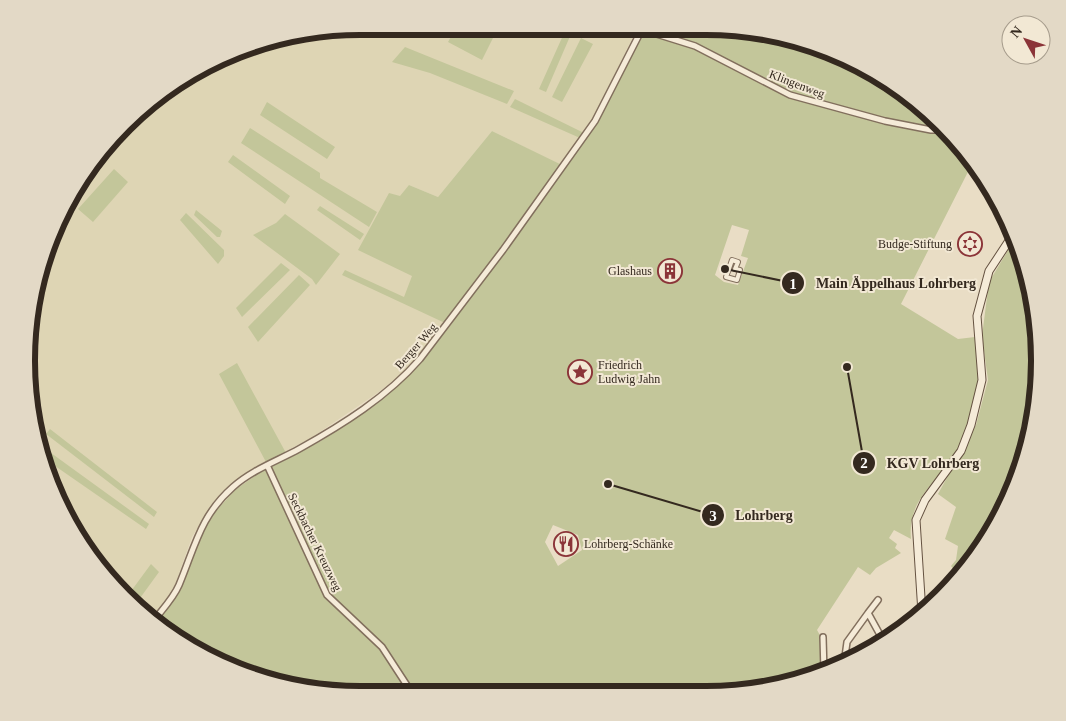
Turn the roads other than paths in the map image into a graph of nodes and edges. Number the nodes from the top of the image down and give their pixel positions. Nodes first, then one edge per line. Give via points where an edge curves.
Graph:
1 (639, 35) edge
2 (660, 35) edge
3 (936, 130) edge
4 (1008, 242) edge
5 (737, 280) joint
6 (267, 465) junction
7 (878, 600) dead end
8 (921, 604) edge
9 (868, 613) junction
10 (158, 615) edge
11 (880, 635) edge
12 (822, 637) dead end
13 (845, 654) edge
14 (824, 664) edge
15 (407, 686) edge

1 - 6 street, Berger Weg via 595,121 420,359 403,377 358,412 312,442
2 - 3 street, Klingenweg via 695,46 790,95 885,121
4 - 8 main road via 989,271 977,316 982,380 967,438 954,462 924,500 916,520
5 - 5 street via 740,270 735,269 738,262 732,260 726,277
6 - 10 street, Berger Weg via 233,487 213,510 196,537 178,586
6 - 15 street, Seckbacher Kreuzweg via 328,595 382,647
7 - 9 street
9 - 11 street
9 - 13 street via 847,642
12 - 14 street

